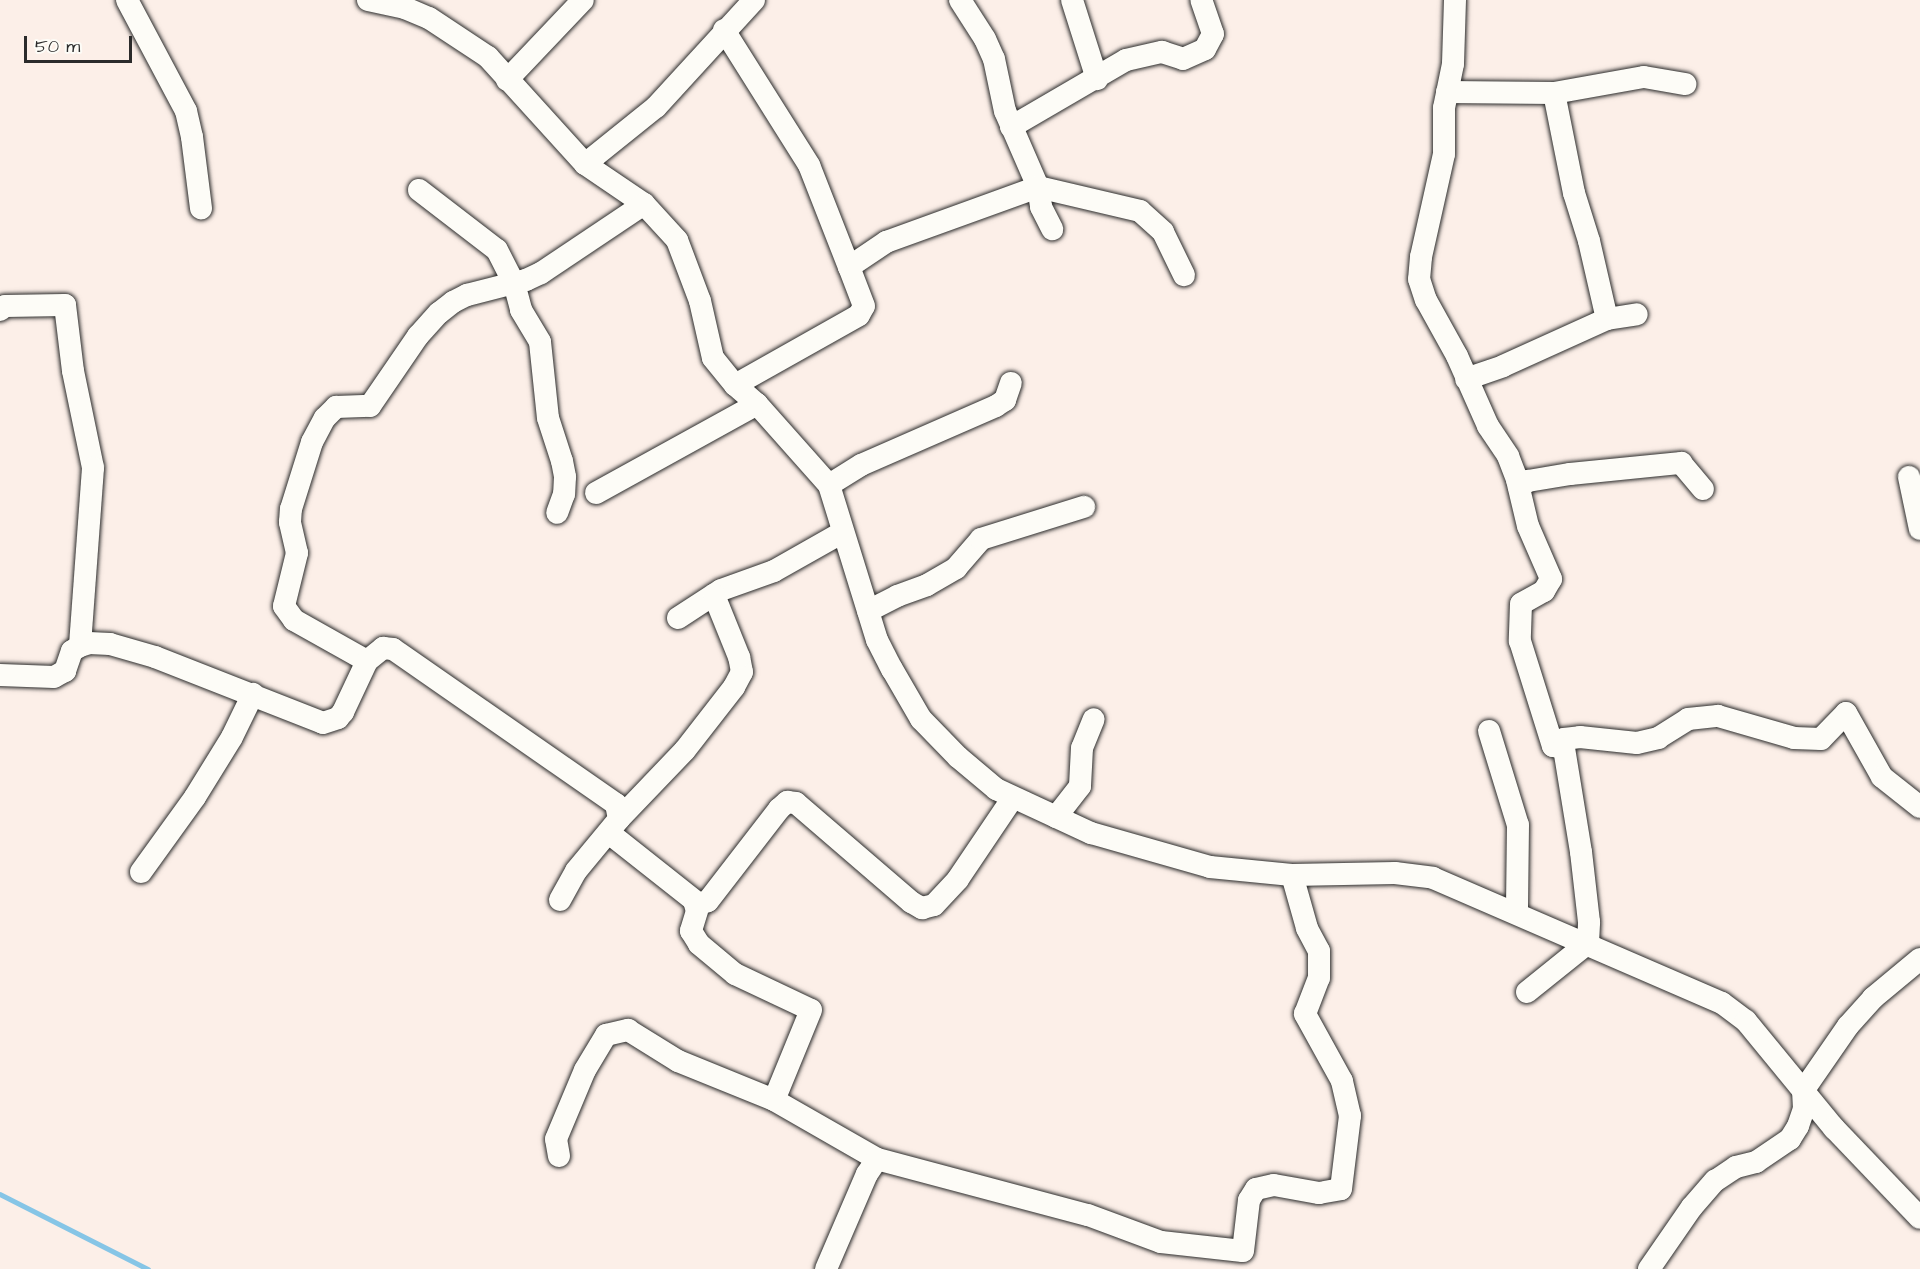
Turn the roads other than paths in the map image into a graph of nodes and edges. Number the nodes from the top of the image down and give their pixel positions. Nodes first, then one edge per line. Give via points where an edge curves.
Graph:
1 (127, 0) edge
2 (368, 0) edge
3 (583, 0) edge
4 (754, 0) edge
5 (960, 0) edge
6 (1072, 0) edge
7 (1201, 0) edge
8 (1455, 0) edge
9 (724, 30) junction
10 (1096, 78) junction
11 (507, 80) junction
12 (1685, 84) dead end
13 (1447, 92) junction
14 (1554, 93) junction
15 (1011, 127) junction
16 (585, 164) junction
17 (1038, 187) junction
18 (419, 190) dead end
19 (644, 204) junction
20 (201, 208) dead end
21 (1052, 229) dead end
22 (849, 267) junction
23 (1184, 275) dead end
24 (514, 283) junction
25 (2, 304) edge
26 (1637, 314) dead end
27 (1607, 319) junction
28 (1466, 379) junction
29 (1011, 383) dead end
30 (735, 385) junction
31 (757, 404) junction
32 (1909, 477) dead end
33 (830, 485) junction
34 (1519, 487) junction
35 (1703, 489) dead end
36 (596, 493) dead end
37 (1084, 507) dead end
38 (557, 513) dead end
39 (1920, 529) edge
40 (843, 532) junction
41 (714, 595) junction
42 (868, 611) junction
43 (678, 618) dead end
44 (83, 639) junction
45 (367, 661) junction
46 (0, 675) edge
47 (253, 694) junction
48 (1094, 719) dead end
49 (1489, 731) dead end
50 (1564, 748) junction
51 (1012, 799) junction
52 (1920, 807) edge
53 (1056, 817) junction
54 (614, 826) junction
55 (141, 872) dead end
56 (1292, 875) junction
57 (560, 900) dead end
58 (694, 901) junction
59 (1517, 913) junction
60 (1588, 943) junction
61 (1920, 959) edge
62 (1527, 993) dead end
63 (1803, 1091) junction
64 (774, 1100) junction
65 (559, 1156) dead end
66 (877, 1159) junction
67 (1920, 1218) edge
68 (826, 1269) edge
69 (1649, 1269) edge

1 - 20 street via 186,111
2 - 11 street via 405,8 454,32 488,57
3 - 11 street
4 - 9 street
5 - 15 street via 994,60
6 - 10 street
7 - 10 street via 1213,34 1205,49 1183,59 1162,52 1126,60
8 - 13 street via 1453,64
9 - 16 street via 656,106
9 - 22 street via 809,165
10 - 15 street
11 - 16 street
12 - 14 street via 1644,76
13 - 14 street
13 - 28 street via 1444,154 1419,279
14 - 27 street via 1574,193
15 - 17 street
16 - 19 street
17 - 21 street via 1041,207
17 - 22 street via 886,242
17 - 23 street via 1140,211 1163,232
18 - 24 street via 497,250
19 - 24 street via 541,273
19 - 30 street via 677,240 700,301 713,358
22 - 30 street via 864,306 859,315
24 - 38 street via 521,310 543,353 548,418 565,477
24 - 45 street via 467,295 439,313 399,363 375,402 366,408 333,408 312,442 291,509 297,553 284,606 294,620
25 - 44 street via 65,305 73,370 93,468
26 - 27 street
27 - 28 street
28 - 34 street via 1488,426 1508,456
29 - 33 street via 1005,400 996,406 861,465
30 - 31 street
31 - 33 street
31 - 36 street
32 - 39 street
33 - 40 street
34 - 35 street via 1528,481 1570,474 1681,464
34 - 50 street via 1528,526 1551,579 1544,591 1521,604 1520,641 1553,746
37 - 42 street via 981,539 956,568
40 - 41 street via 774,571
40 - 42 street
41 - 43 street
41 - 54 street via 742,672 685,750
42 - 51 street via 877,640 921,719 958,757
44 - 46 street via 72,651 61,675
44 - 47 street via 155,657
45 - 47 street via 343,712 331,721 313,720
45 - 54 street via 383,648 399,651 609,797 619,809
47 - 55 street via 195,797
48 - 53 street via 1082,748 1080,786
49 - 59 street via 1518,825
50 - 52 street via 1564,739 1580,737 1637,743 1658,738 1688,719 1718,716 1794,738 1821,739 1846,713 1882,777
50 - 60 street via 1581,852
51 - 53 street
51 - 58 street via 974,859 934,904 922,908 796,803 787,802 760,830 708,901
53 - 56 street via 1091,833 1210,867
54 - 57 street via 576,871
54 - 58 street
56 - 59 street via 1395,873 1433,878
56 - 66 street via 1307,928 1319,951 1319,978 1305,1014 1342,1081 1350,1116 1341,1189 1319,1193 1274,1185 1256,1189 1250,1200 1243,1251 1161,1242 1088,1215
58 - 64 street via 697,911 691,931 699,944 735,974 811,1010
59 - 60 street
60 - 62 street
60 - 63 street via 1722,1003 1746,1021
61 - 63 street via 1873,998 1848,1026
63 - 67 street
63 - 69 street via 1804,1109 1790,1139 1756,1162 1736,1167 1715,1181
64 - 65 street via 678,1061 628,1030 606,1035 571,1099 556,1138
64 - 66 street
66 - 68 street

